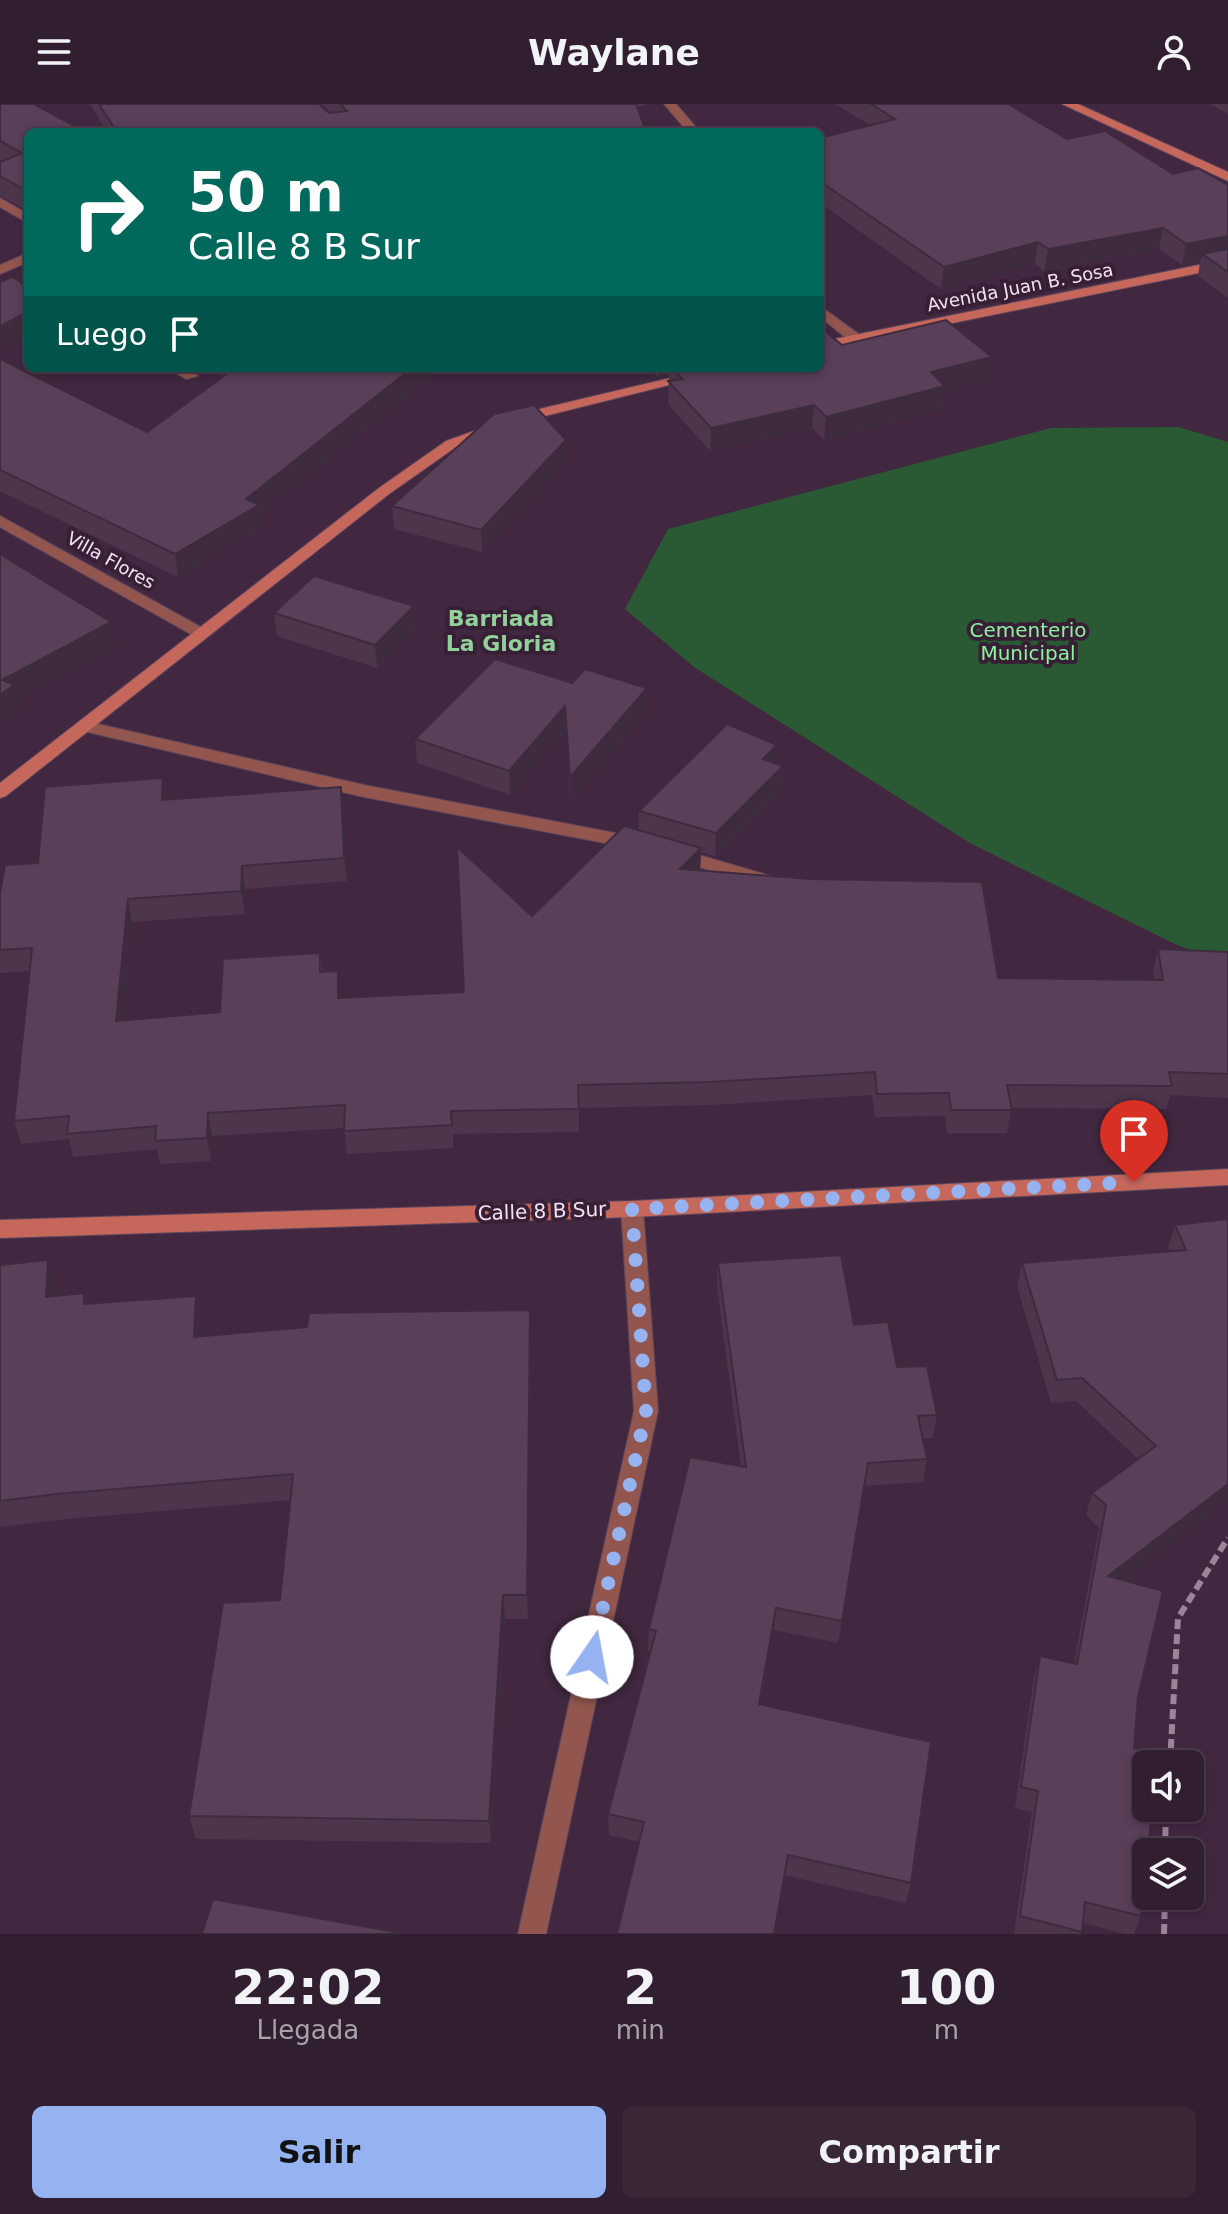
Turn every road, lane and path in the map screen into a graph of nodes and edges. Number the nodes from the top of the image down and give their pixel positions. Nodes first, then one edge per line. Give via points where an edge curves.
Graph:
1 (670, 104) edge
2 (1068, 104) edge
3 (691, 128) edge
4 (1228, 177) edge
5 (0, 202) edge
6 (24, 217) edge
7 (24, 259) edge
8 (1228, 263) edge
9 (0, 270) edge
10 (824, 313) edge
11 (855, 338) junction
12 (824, 345) edge
13 (183, 372) edge
14 (713, 372) edge
15 (191, 376) dead end
16 (0, 521) edge
17 (202, 634) junction
18 (85, 726) junction
19 (0, 792) edge
20 (779, 885) edge
21 (1228, 1177) edge
22 (632, 1209) junction
23 (0, 1229) edge
24 (1228, 1538) edge
25 (1171, 1750) edge
26 (1165, 1910) edge
27 (532, 1934) edge
28 (1164, 1934) edge

1 - 3 street
2 - 4 street
5 - 6 street
7 - 9 street
8 - 11 street, Avenida Juan B. Sosa
10 - 11 street
11 - 12 street, Avenida Juan B. Sosa
13 - 15 street
14 - 17 street via 532,415 451,444
16 - 17 street, Villa Flores
17 - 18 street
18 - 19 street
18 - 20 street via 364,791 630,841
21 - 22 street, Calle 8 B Sur
22 - 23 street, Calle 8 B Sur
22 - 27 street via 646,1411
24 - 25 path via 1178,1618
26 - 28 path

